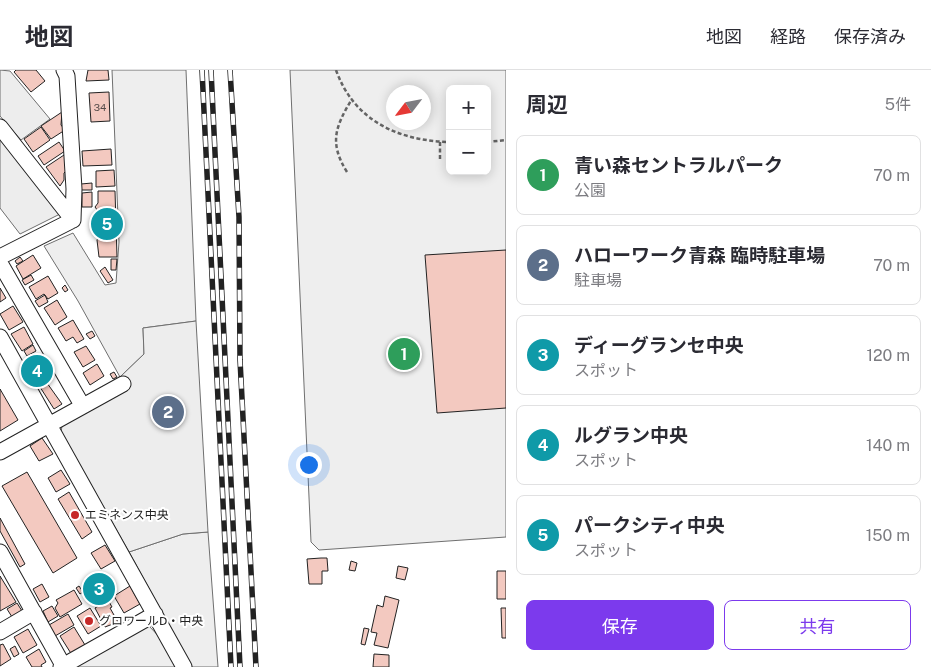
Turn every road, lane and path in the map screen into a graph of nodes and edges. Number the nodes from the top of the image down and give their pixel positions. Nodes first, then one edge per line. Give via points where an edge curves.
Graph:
1 (64, 70) edge
2 (336, 70) edge
3 (352, 99) junction
4 (0, 127) edge
5 (506, 140) edge
6 (440, 142) junction
7 (446, 142) edge
8 (491, 142) edge
9 (440, 160) dead end
10 (348, 172) dead end
11 (73, 220) junction
12 (0, 257) edge
13 (0, 263) edge
14 (0, 337) edge
15 (122, 384) dead end
16 (82, 405) junction
17 (49, 424) junction
18 (0, 452) edge
19 (1, 557) edge
20 (34, 612) junction
21 (155, 614) junction
22 (0, 632) edge
23 (63, 667) edge
24 (184, 667) edge

1 - 11 street via 74,180
2 - 3 path
3 - 6 path via 363,114 380,125 412,137
3 - 10 path via 337,126 336,140 337,151
4 - 11 street
5 - 8 path
6 - 7 path
6 - 9 path
11 - 12 street
13 - 16 street
14 - 17 street
15 - 16 street
16 - 17 street
17 - 18 street
17 - 21 street
19 - 20 street
20 - 22 street
20 - 23 street
21 - 23 street
21 - 24 street

